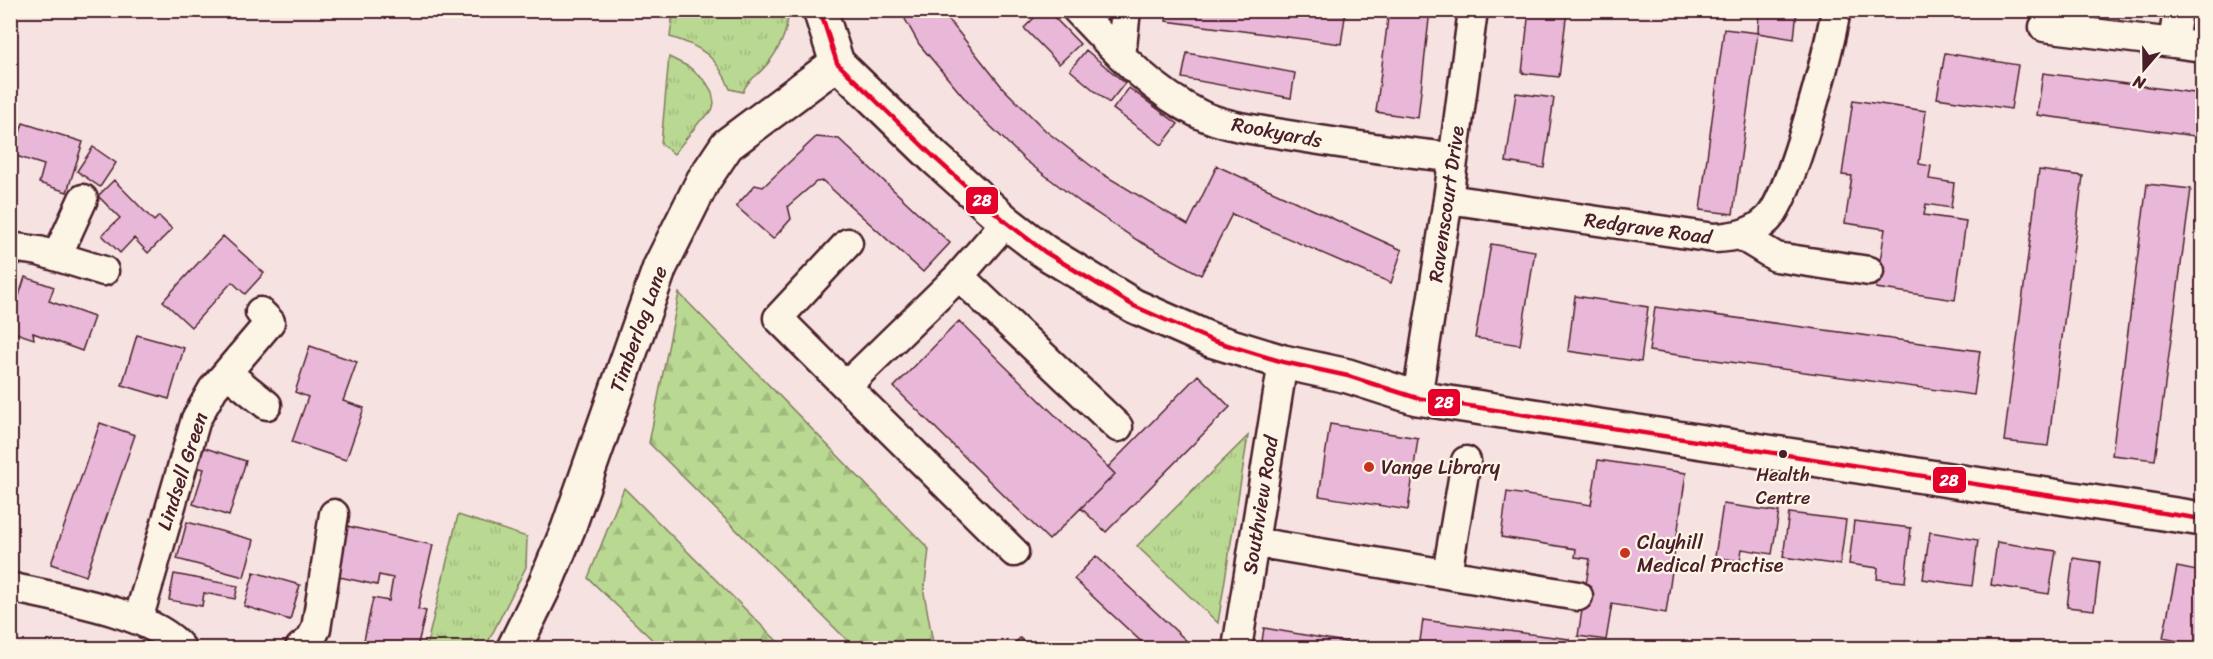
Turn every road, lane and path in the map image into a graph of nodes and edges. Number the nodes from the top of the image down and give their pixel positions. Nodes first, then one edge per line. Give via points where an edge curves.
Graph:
1 (820, 10) edge
2 (1077, 10) edge
3 (1126, 10) edge
4 (1473, 10) edge
5 (1836, 10) edge
6 (2178, 10) edge
7 (2044, 27) dead end
8 (2173, 43) junction
9 (2202, 47) edge
10 (1121, 57) junction
11 (837, 63) junction
12 (1452, 158) junction
13 (1448, 199) junction
14 (83, 200) dead end
15 (1006, 222) junction
16 (1740, 235) junction
17 (848, 243) dead end
18 (10, 247) edge
19 (57, 256) junction
20 (1869, 271) dead end
21 (104, 272) dead end
22 (959, 276) junction
23 (260, 312) dead end
24 (1283, 362) junction
25 (227, 373) junction
26 (846, 386) junction
27 (1417, 398) junction
28 (267, 405) dead end
29 (1118, 427) dead end
30 (1466, 461) dead end
31 (334, 514) dead end
32 (2202, 519) edge
33 (1254, 542) junction
34 (1014, 552) dead end
35 (1448, 574) junction
36 (10, 587) edge
37 (1578, 596) dead end
38 (138, 620) junction
39 (181, 648) edge
40 (300, 648) edge
41 (514, 648) edge
42 (1237, 648) edge

1 - 11 street
2 - 10 street, Rookyards
3 - 10 street
4 - 12 street, Ravenscourt Drive
5 - 16 street, Redgrave Road via 1826,56 1780,200 1769,218 1755,230
6 - 8 street
7 - 8 street
8 - 9 street
10 - 12 street, Rookyards via 1161,91 1200,114 1239,127
11 - 15 street
11 - 41 street, Timberlog Lane via 727,145 703,181 673,237 640,319 568,529
12 - 13 street, Ravenscourt Drive
13 - 16 street, Redgrave Road via 1714,238
13 - 27 street, Ravenscourt Drive
14 - 19 street
15 - 22 street
15 - 24 street via 1045,252 1134,306 1211,340
16 - 20 street via 1776,257
17 - 26 street via 778,318
18 - 19 street
19 - 21 street
22 - 26 street
22 - 29 street
23 - 25 street, Lindsell Green via 270,322
24 - 27 street via 1348,376
24 - 33 street, Southview Road
25 - 28 street
25 - 38 street, Lindsell Green via 196,419
26 - 34 street
27 - 32 street
30 - 35 street
31 - 40 street via 316,629
33 - 35 street
33 - 42 street, Southview Road
35 - 37 street
36 - 38 street
38 - 39 street via 159,628

